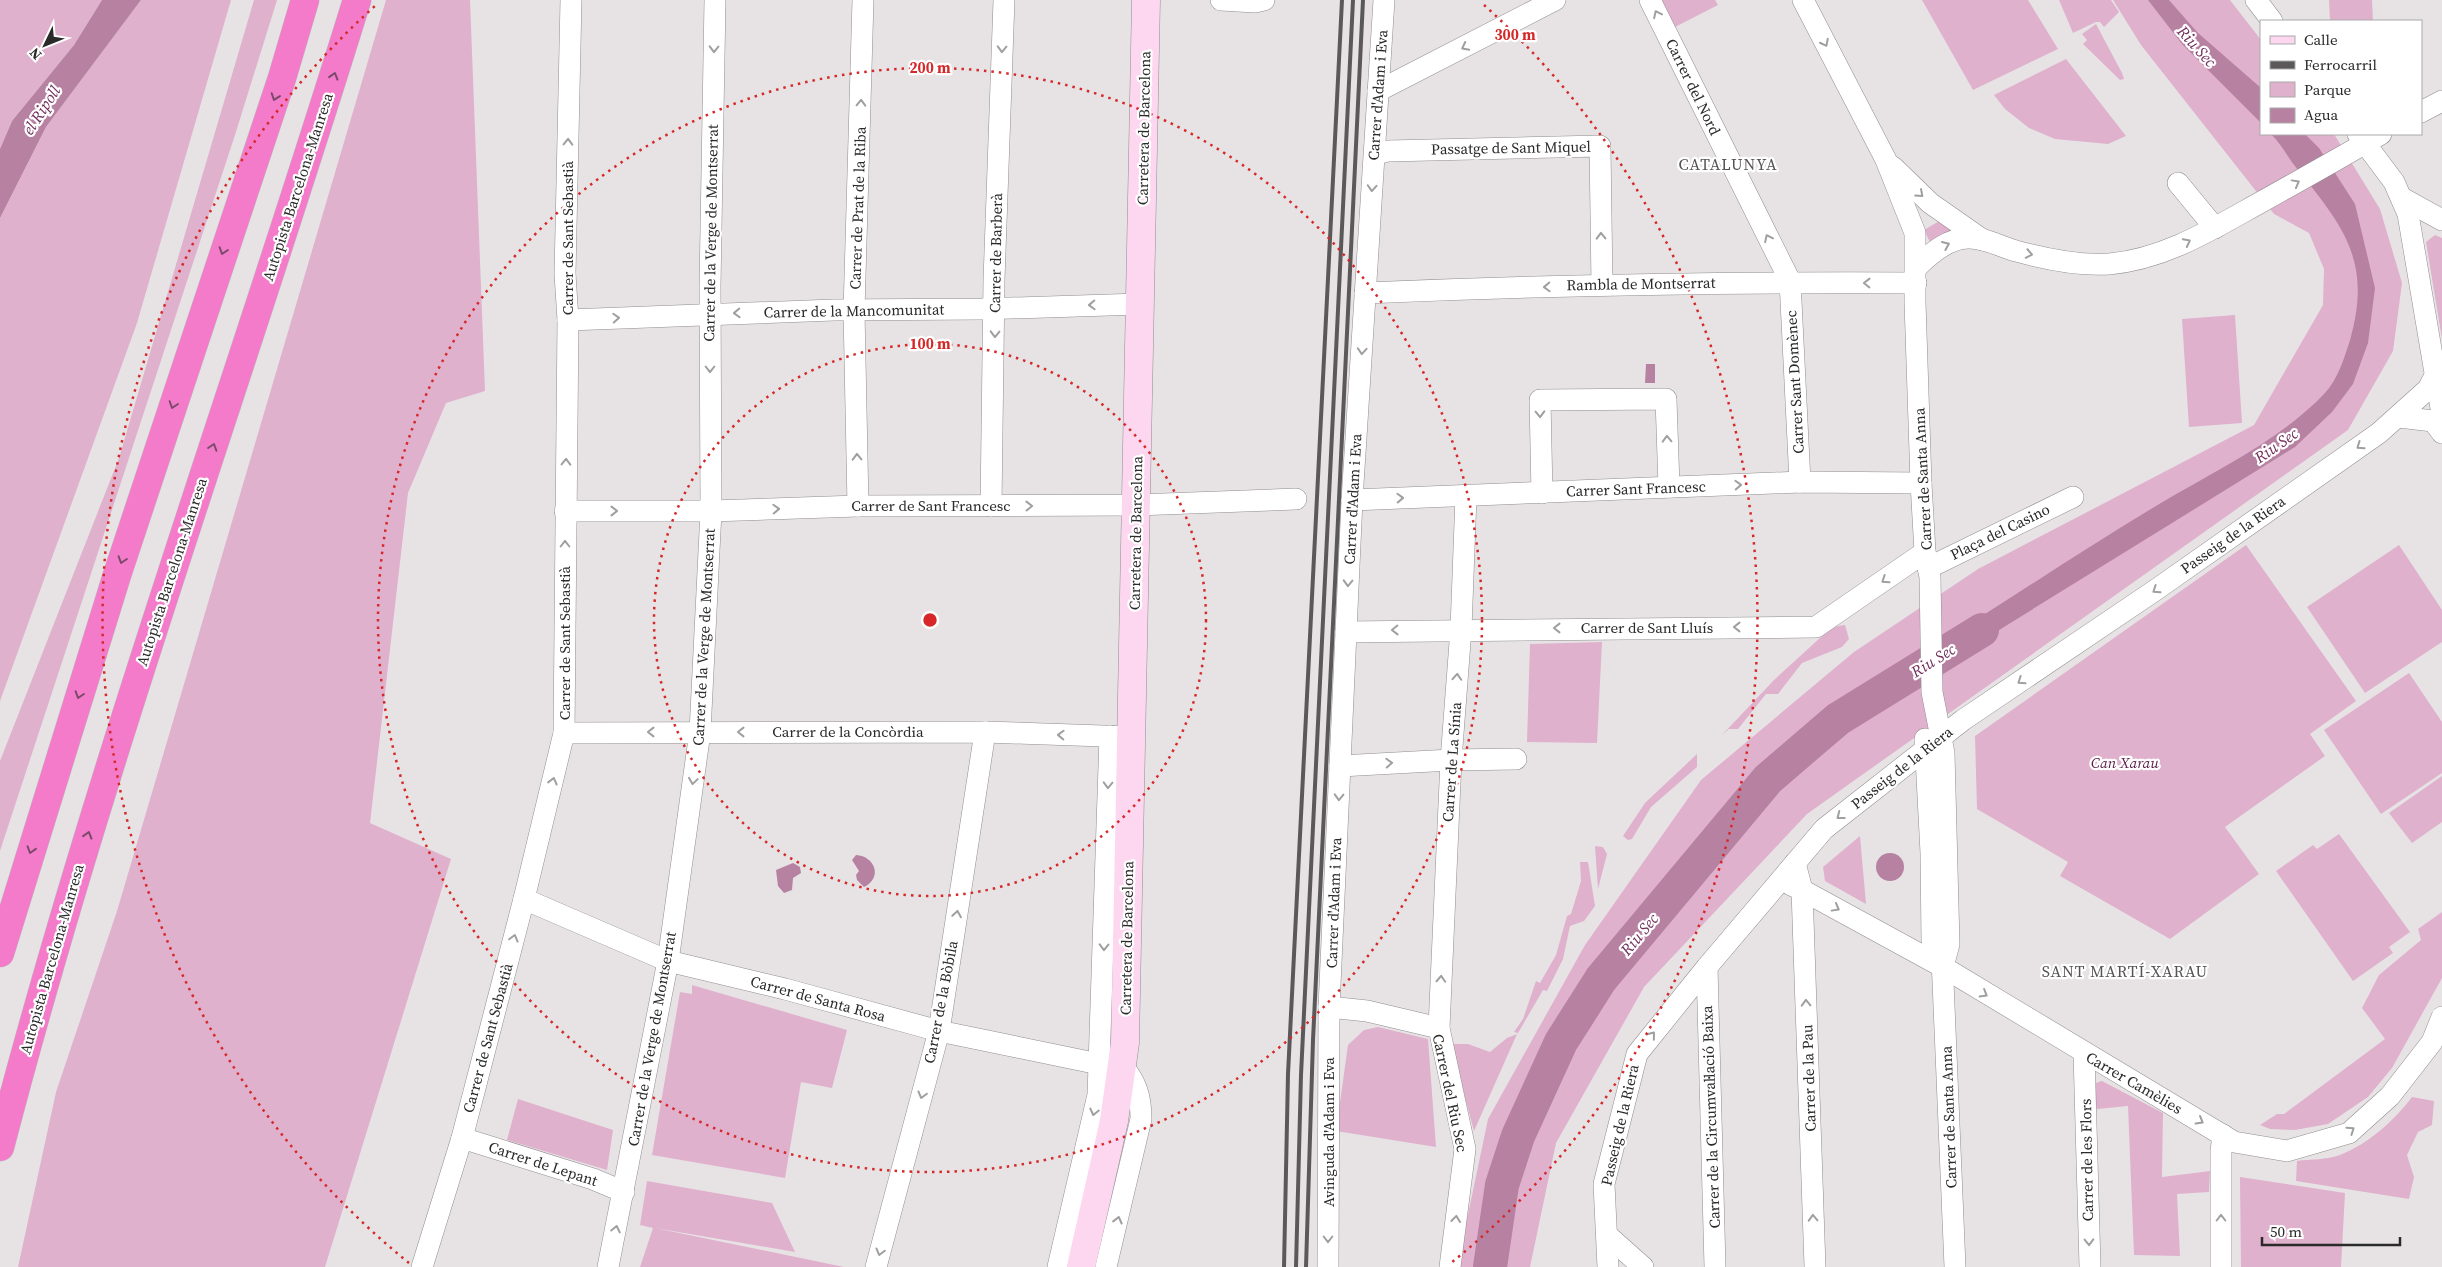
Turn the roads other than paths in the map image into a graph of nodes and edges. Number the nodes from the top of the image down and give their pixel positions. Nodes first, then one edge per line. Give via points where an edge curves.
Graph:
1 (305, 0) edge
2 (358, 0) edge
3 (571, 0) edge
4 (715, 0) edge
5 (864, 0) edge
6 (1004, 0) edge
7 (1146, 0) edge
8 (1221, 0) edge
9 (1264, 0) edge
10 (1384, 0) edge
11 (1555, 0) edge
12 (1650, 0) edge
13 (1803, 0) edge
14 (2256, 0) edge
15 (2271, 20) edge
16 (1378, 91) junction
17 (2442, 102) edge
18 (2422, 112) edge
19 (2363, 141) edge
20 (1375, 154) junction
21 (1886, 160) junction
22 (2178, 183) dead end
23 (2402, 198) junction
24 (2442, 220) edge
25 (2215, 228) junction
26 (1982, 240) junction
27 (1916, 275) junction
28 (1790, 281) junction
29 (1602, 285) junction
30 (1366, 293) junction
31 (1140, 304) junction
32 (994, 308) junction
33 (854, 311) junction
34 (710, 315) junction
35 (568, 320) junction
36 (2436, 374) junction
37 (2442, 414) edge
38 (2399, 417) junction
39 (2442, 433) edge
40 (1800, 482) junction
41 (1921, 483) junction
42 (1669, 488) junction
43 (1542, 493) junction
44 (1466, 496) junction
45 (2073, 497) dead end
46 (1296, 499) dead end
47 (1352, 500) junction
48 (1136, 505) junction
49 (858, 506) junction
50 (991, 506) junction
51 (565, 511) junction
52 (711, 511) junction
53 (1928, 566) junction
54 (1461, 629) junction
55 (1346, 632) junction
56 (700, 732) junction
57 (985, 732) junction
58 (564, 733) junction
59 (1121, 737) junction
60 (1932, 745) junction
61 (1516, 759) dead end
62 (1451, 760) junction
63 (1340, 766) junction
64 (1931, 853) junction
65 (1795, 863) junction
66 (1774, 887) junction
67 (1802, 890) junction
68 (524, 898) junction
69 (0, 954) edge
70 (668, 962) junction
71 (1707, 967) junction
72 (1943, 968) junction
73 (1329, 1002) junction
74 (2442, 1017) edge
75 (1438, 1028) junction
76 (939, 1031) junction
77 (2437, 1035) edge
78 (2084, 1053) junction
79 (1111, 1065) junction
80 (2224, 1135) junction
81 (462, 1138) junction
82 (0, 1148) edge
83 (624, 1192) junction
84 (1607, 1235) junction
85 (422, 1267) edge
86 (608, 1267) edge
87 (876, 1267) edge
88 (1058, 1267) edge
89 (1081, 1267) edge
90 (1106, 1267) edge
91 (1328, 1267) edge
92 (1450, 1267) edge
93 (1608, 1267) edge
94 (1643, 1267) edge
95 (1715, 1267) edge
96 (1815, 1267) edge
97 (1955, 1267) edge
98 (2090, 1267) edge
99 (2221, 1267) edge

1 -> 69 highway via 117,575
82 -> 2 highway, Autopista Barcelona-Manresa via 44,982 125,716
35 -> 3 street, Carrer de Sant Sebastià via 565,274
4 -> 34 street, Carrer de la Verge de Montserrat
33 -> 5 street, Carrer de Prat de la Riba
6 -> 32 street, Carrer de Barberà
7 - 31 main road, Carretera de Barcelona
8 - 9 street
10 - 16 street, Carrer d'Adam i Eva
11 -> 16 street
28 -> 12 street, Carrer del Nord
13 -> 21 street
14 - 15 street
16 - 20 street, Carrer d'Adam i Eva
17 - 18 street
19 - 23 street
25 -> 19 street
29 -> 20 street, Passatge de Sant Miquel via 1600,146 1388,151
20 -> 30 street, Carrer d'Adam i Eva
21 -> 26 street via 1930,203
21 - 27 street, Carrer de Santa Anna via 1915,233
22 - 25 street
23 - 24 street
23 - 36 street via 2408,214
26 -> 25 street via 2014,251 2094,265 2161,253
27 -> 26 street via 1932,252 1947,244 1967,238
27 -> 28 street, Rambla de Montserrat
27 - 41 street, Carrer de Santa Anna
28 - 29 street, Rambla de Montserrat
28 - 40 street, Carrer Sant Domènec
29 -> 30 street, Rambla de Montserrat
30 -> 47 street, Carrer d'Adam i Eva
31 -> 32 street, Carrer de la Mancomunitat
31 - 48 main road, Carretera de Barcelona
32 - 33 street, Carrer de la Mancomunitat
32 -> 50 street, Carrer de Barberà
33 -> 34 street, Carrer de la Mancomunitat
49 -> 33 street, Carrer de Prat de la Riba
35 -> 34 street, Carrer de la Mancomunitat
34 -> 52 street, Carrer de la Verge de Montserrat
51 -> 35 street, Carrer de Sant Sebastià
36 - 37 street
36 - 38 street, Passeig de la Riera via 2428,389
38 - 39 street via 2433,421
38 -> 60 street, Passeig de la Riera
40 - 41 street, Carrer Sant Francesc
42 -> 40 street, Carrer Sant Francesc
41 - 53 street, Carrer de Santa Anna
42 - 43 street, Carrer Sant Francesc
42 -> 43 street via 1666,399 1540,400
43 - 44 street, Carrer Sant Francesc
47 -> 44 street, Carrer Sant Francesc
44 - 54 street, Carrer de La Sínia
45 - 53 street, Plaça del Casino
46 - 48 street, Carrer de Sant Francesc
47 -> 55 street, Carrer d'Adam i Eva
50 -> 48 street, Carrer de Sant Francesc
48 - 59 main road, Carretera de Barcelona
49 - 50 street, Carrer de Sant Francesc
52 -> 49 street, Carrer de Sant Francesc
51 -> 52 street, Carrer de Sant Francesc
58 -> 51 street, Carrer de Sant Sebastià
52 - 56 street, Carrer de la Verge de Montserrat
53 -> 54 street, Carrer de Sant Lluís via 1816,627
53 - 60 street, Carrer de Santa Anna
54 -> 55 street, Carrer de Sant Lluís
62 -> 54 street, Carrer de La Sínia
55 - 63 street, Carrer d'Adam i Eva
57 -> 56 street, Carrer de la Concòrdia
56 -> 58 street, Carrer de la Concòrdia
56 -> 70 street, Carrer de la Verge de Montserrat
59 -> 57 street, Carrer de la Concòrdia
76 -> 57 street, Carrer de la Bòbila
68 -> 58 street, Carrer de Sant Sebastià
59 - 79 main road, Carretera de Barcelona via 1125,1033
60 - 64 street, Carrer de Santa Anna via 1936,757 1936,811
60 -> 65 street, Passeig de la Riera via 1824,829
60 - 72 street, Carrer de Santa Anna via 1944,753 1949,934
61 - 62 street
63 -> 62 street
75 -> 62 street, Carrer de La Sínia
63 -> 73 street, Carrer d'Adam i Eva
64 - 72 street, Carrer de Santa Anna via 1932,941
64 - 72 street, Carrer de Santa Anna via 1939,864
65 - 66 street, Passeig de la Riera
65 - 67 street
66 - 67 street, Carrer Camèlies via 1782,884
66 - 71 street, Passeig de la Riera
67 -> 72 street, Carrer Camèlies
96 -> 67 street, Carrer de la Pau
68 - 70 street, Carrer de Santa Rosa
81 -> 68 street, Carrer de Sant Sebastià
70 - 76 street, Carrer de Santa Rosa via 785,989
70 - 83 street, Carrer de la Verge de Montserrat
84 -> 71 street, Passeig de la Riera via 1604,1184 1637,1054
71 - 95 street, Carrer de la Circumval·lació Baixa
72 -> 78 street, Carrer Camèlies
72 - 97 street, Carrer de Santa Anna
73 - 75 street, Carrer del Riu Sec
73 -> 91 street, Avinguda d'Adam i Eva
74 - 77 street, Carrer Camèlies
92 -> 75 street, Carrer del Riu Sec via 1465,1149
76 - 79 street, Carrer de Santa Rosa
76 -> 87 street, Carrer de la Bòbila
80 -> 77 street, Carrer Camèlies via 2234,1142 2287,1150 2349,1133 2390,1096
78 -> 80 street, Carrer Camèlies
78 -> 98 street, Carrer de les Flors
79 -> 88 street, Carretera de Barcelona via 1098,1095
79 - 89 main road, Carretera de Barcelona via 1114,1122
90 -> 79 street via 1141,1119 1134,1080
99 -> 80 street via 2221,1152
81 - 83 street, Carrer de Lepant via 593,1179
81 - 85 street, Carrer de Sant Sebastià
86 -> 83 street, Carrer de la Verge de Montserrat
84 - 93 street, Passeig de la Riera
84 - 94 street

